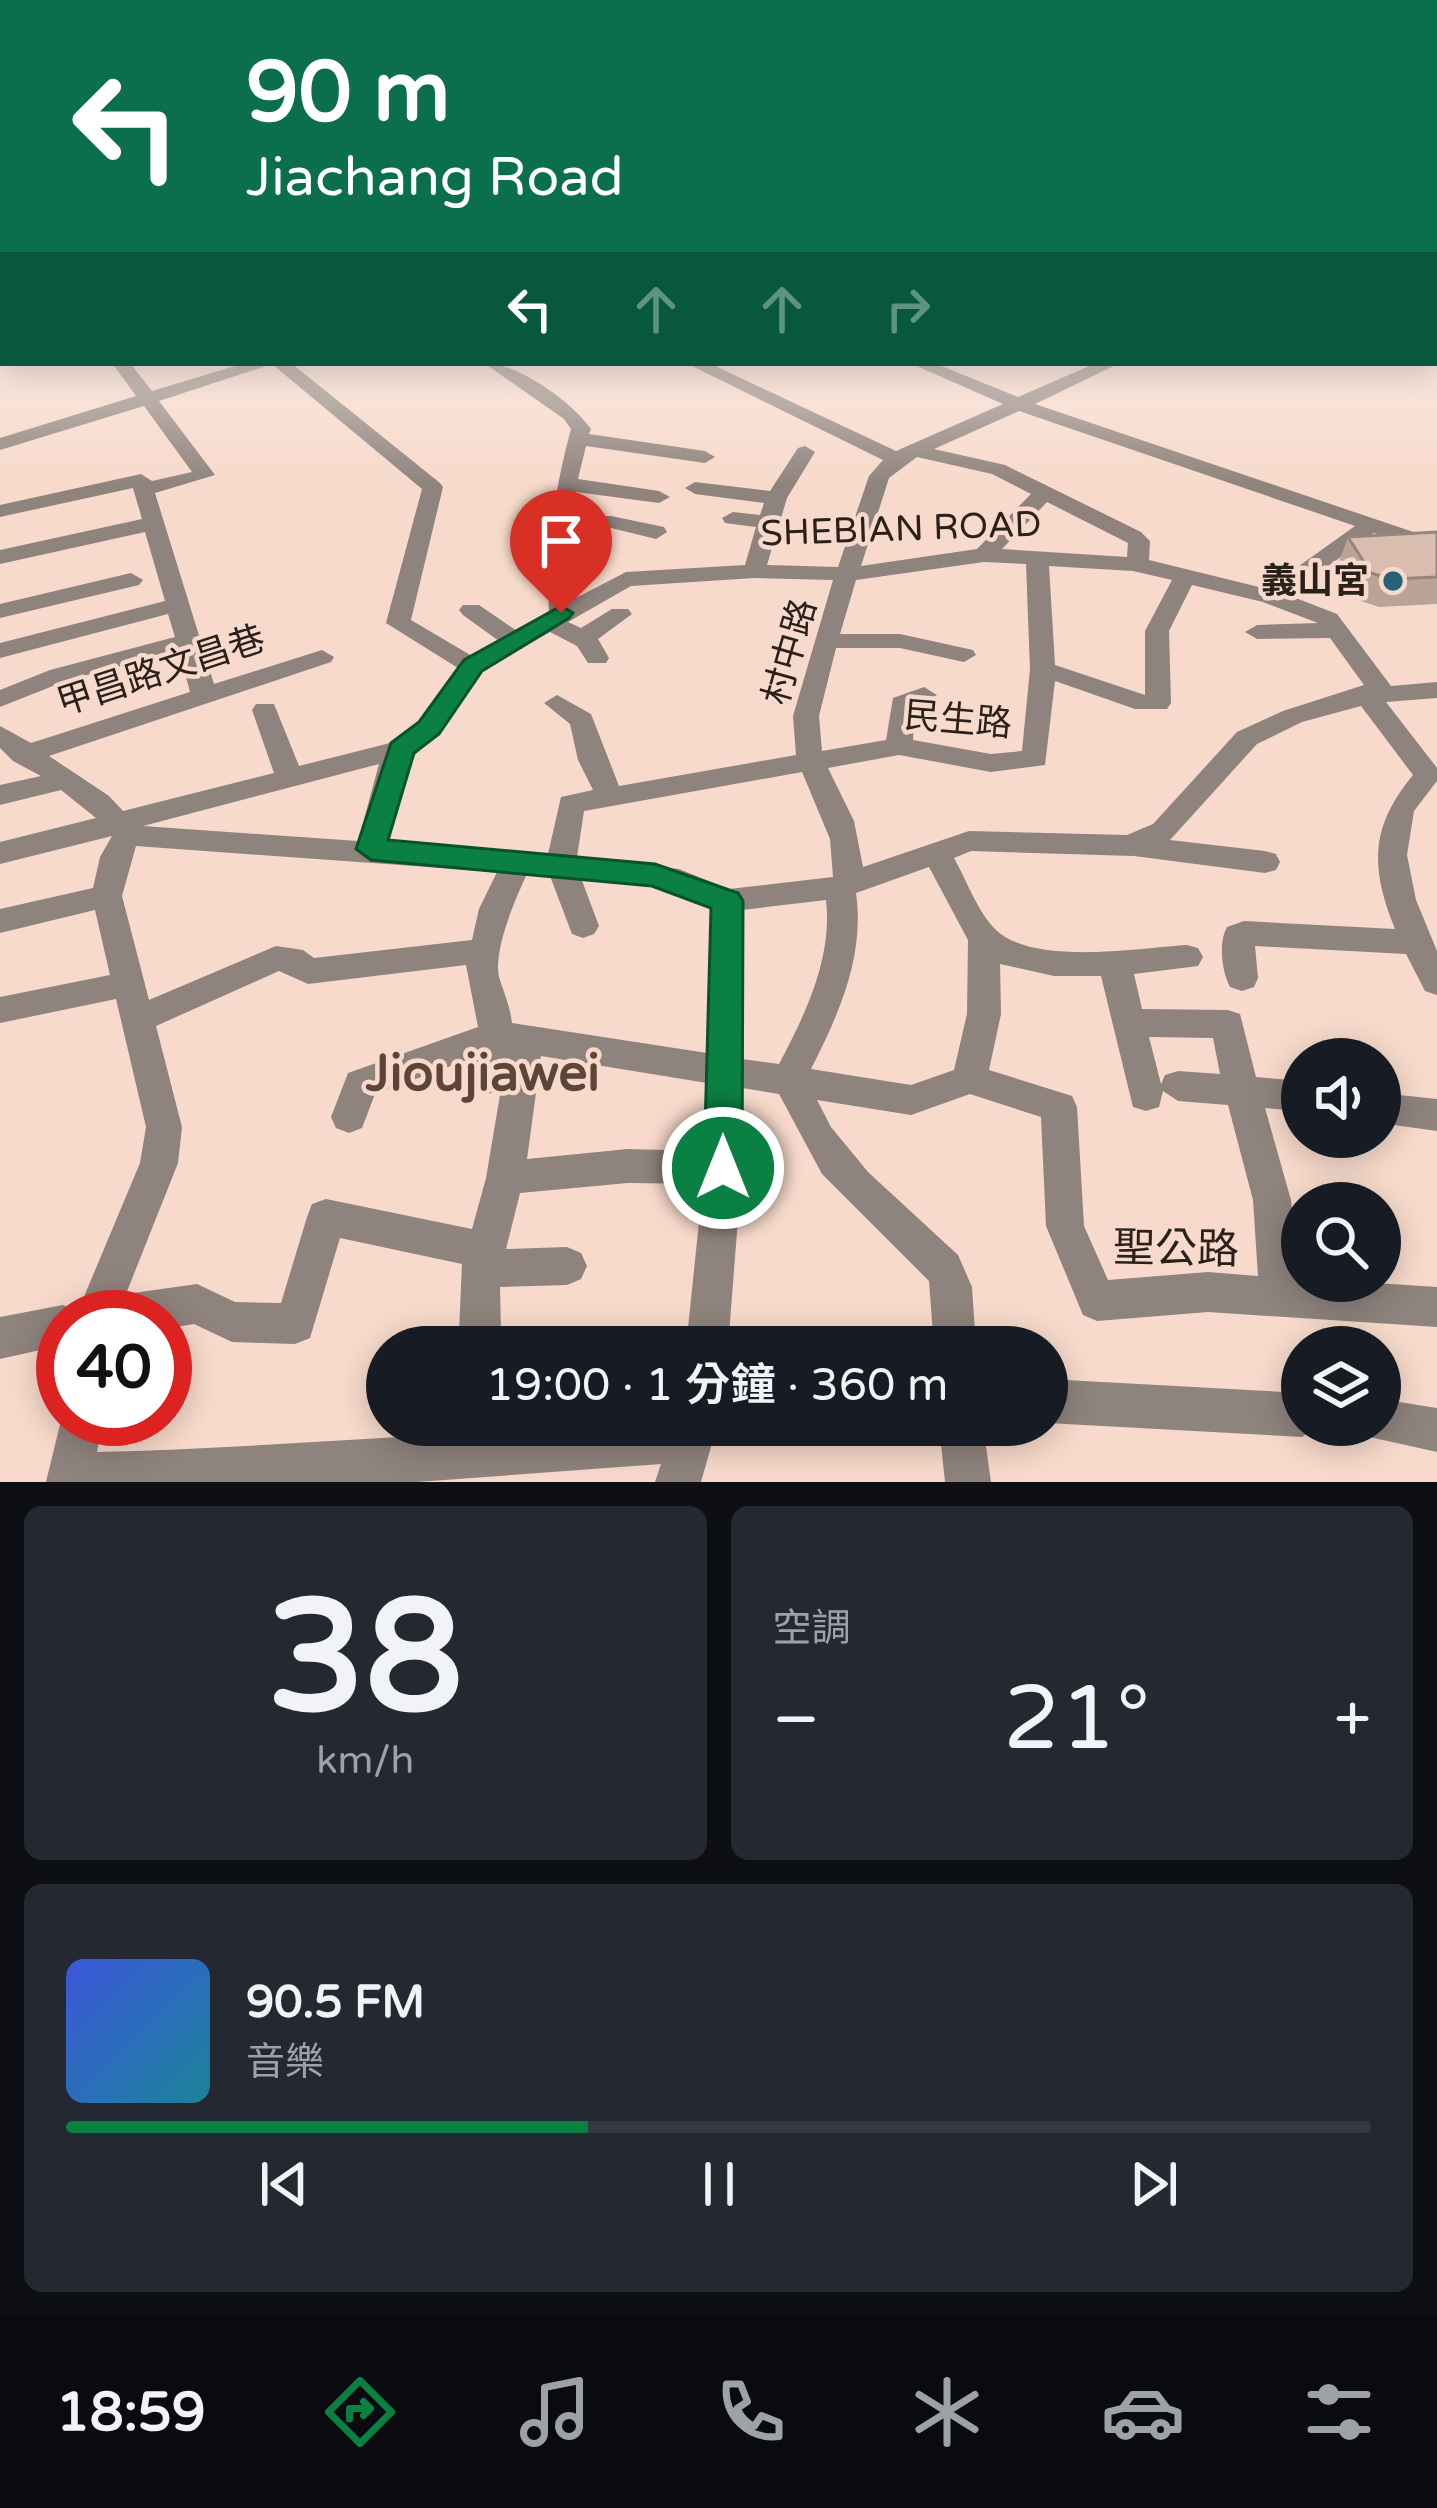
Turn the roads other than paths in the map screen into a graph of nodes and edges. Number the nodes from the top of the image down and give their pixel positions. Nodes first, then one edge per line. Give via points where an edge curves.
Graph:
1 (124, 366) edge
2 (254, 366) edge
3 (284, 366) edge
4 (498, 366) edge
5 (701, 366) edge
6 (926, 366) edge
7 (1105, 366) edge
8 (146, 399) junction
9 (1023, 406) junction
10 (581, 439) junction
11 (0, 444) edge
12 (805, 452) dead end
13 (920, 452) junction
14 (705, 457) dead end
15 (896, 459) junction
16 (566, 484) junction
17 (143, 485) junction
18 (695, 488) dead end
19 (1044, 493) junction
20 (659, 497) dead end
21 (776, 498) junction
22 (0, 512) edge
23 (734, 518) dead end
24 (1103, 521) junction
25 (562, 522) junction
26 (769, 522) junction
27 (1372, 524) junction
28 (146, 525) dead end
29 (656, 532) dead end
30 (1437, 547) edge
31 (984, 555) junction
32 (1037, 556) junction
33 (0, 557) edge
34 (1100, 561) junction
35 (1138, 565) junction
36 (754, 571) junction
37 (849, 574) junction
38 (1185, 576) junction
39 (131, 580) dead end
40 (1271, 598) junction
41 (167, 607) dead end
42 (0, 610) edge
43 (471, 610) dead end
44 (620, 614) dead end
45 (554, 617) junction
46 (1339, 630) junction
47 (1257, 632) dead end
48 (514, 641) junction
49 (829, 641) junction
50 (175, 644) dead end
51 (0, 651) edge
52 (964, 655) dead end
53 (322, 657) dead end
54 (472, 666) junction
55 (1043, 669) junction
56 (1437, 690) edge
57 (1374, 693) junction
58 (204, 695) junction
59 (924, 695) dead end
60 (0, 699) edge
61 (556, 703) dead end
62 (265, 710) dead end
63 (12, 745) edge
64 (899, 746) junction
65 (401, 749) junction
66 (813, 760) junction
67 (290, 778) junction
68 (65, 780) junction
69 (0, 795) edge
70 (610, 796) junction
71 (121, 830) junction
72 (1131, 846) junction
73 (371, 849) junction
74 (0, 853) edge
75 (935, 853) junction
76 (1265, 862) dead end
77 (516, 865) junction
78 (561, 866) junction
79 (844, 886) junction
80 (107, 896) junction
81 (727, 901) junction
82 (0, 921) edge
83 (583, 926) dead end
84 (983, 938) junction
85 (1415, 942) junction
86 (1126, 950) junction
87 (484, 951) junction
88 (1187, 956) dead end
89 (1242, 978) dead end
90 (1437, 982) edge
91 (128, 983) junction
92 (0, 1010) edge
93 (137, 1020) junction
94 (1131, 1023) junction
95 (511, 1037) junction
96 (723, 1067) junction
97 (790, 1078) junction
98 (488, 1079) dead end
99 (970, 1079) junction
100 (1238, 1090) junction
101 (1281, 1094) edge
102 (1401, 1110) edge
103 (1437, 1114) edge
104 (349, 1117) dead end
105 (723, 1168) junction
106 (505, 1178) junction
107 (484, 1260) junction
108 (567, 1267) dead end
109 (107, 1290) edge
110 (1278, 1297) junction
111 (192, 1305) edge
112 (1437, 1307) edge
113 (480, 1326) edge
114 (709, 1326) edge
115 (954, 1326) edge
116 (36, 1331) edge
117 (0, 1338) edge
118 (1068, 1402) edge
119 (1281, 1414) edge
120 (1401, 1424) edge
121 (1437, 1430) edge
122 (77, 1446) edge
123 (964, 1446) edge
124 (688, 1449) edge
125 (71, 1479) edge
126 (968, 1482) edge

1 - 8 street
2 - 8 street
3 - 54 street via 433,487 398,623
4 - 10 street via 571,415
5 - 15 street
6 - 9 street
7 - 9 street
8 - 11 street
8 - 17 street via 205,475
9 - 13 street
9 - 27 street
10 - 14 street
10 - 16 street
12 - 21 street
13 - 15 street
13 - 19 street via 998,469
15 - 37 street, 村中路 via 878,476
16 - 20 street
16 - 25 street
17 - 22 street
17 - 58 street
18 - 21 street
19 - 24 street
19 - 31 street
21 - 26 street
23 - 26 street
24 - 34 street
24 - 35 street via 1139,541
25 - 29 street via 611,521
25 - 45 street
26 - 36 street
27 - 30 street
27 - 40 street
28 - 33 street
31 - 32 street, SHEBIAN ROAD
31 - 37 street, SHEBIAN ROAD
32 - 34 street, SHEBIAN ROAD
32 - 55 street, 民生路
34 - 35 street, SHEBIAN ROAD
35 - 38 street, SHEBIAN ROAD
36 - 37 street, SHEBIAN ROAD
36 - 45 street, SHEBIAN ROAD via 626,579
37 - 49 street, 村中路
38 - 40 street, SHEBIAN ROAD
38 - 55 street via 1157,632 1158,703 1123,701
39 - 42 street
40 - 46 street, SHEBIAN ROAD
41 - 51 street
43 - 48 street
44 - 45 street via 590,648
45 - 48 street, SHEBIAN ROAD
46 - 47 street
46 - 57 street, SHEBIAN ROAD
48 - 54 street, SHEBIAN ROAD
49 - 52 street via 900,641
49 - 66 street, 村中路 via 805,717
50 - 60 street via 59,674
53 - 58 street, 甲昌路文昌巷
54 - 65 street, SHEBIAN ROAD via 429,728
55 - 64 street, 民生路 via 1035,759 991,763
56 - 57 street
57 - 72 street via 1247,738 1163,831
57 - 85 street via 1427,774 1399,812 1395,835 1396,880
58 - 63 street, 甲昌路文昌巷
59 - 64 street via 902,704
61 - 70 street via 582,720
62 - 67 street
63 - 68 street
64 - 66 street, 民生路
65 - 67 street
65 - 73 street, SHEBIAN ROAD
66 - 70 street, 民生路
66 - 79 street, 村中路 via 846,825
67 - 71 street
68 - 69 street
68 - 71 street
70 - 78 street via 571,804
71 - 73 street
71 - 74 street
71 - 80 street
72 - 75 street via 969,841
72 - 76 street
73 - 77 street
75 - 79 street
75 - 84 street
77 - 78 street
77 - 87 street
78 - 81 street via 655,875
78 - 83 street
79 - 81 street
79 - 97 street, 村中路 via 828,990
80 - 82 street
80 - 91 street
81 - 96 street
84 - 86 street via 1041,962
84 - 99 street via 984,1014
85 - 89 street via 1244,933
85 - 90 street
86 - 88 street
86 - 94 street
87 - 93 street via 308,971 292,958 276,958
87 - 95 street via 481,972
91 - 92 street
91 - 93 street
93 - 109 street via 164,1126 159,1162
94 - 100 street via 1162,1091
94 - 100 street via 1228,1024
95 - 96 street
95 - 98 street
95 - 104 street via 362,1084
95 - 106 street
96 - 97 street
96 - 105 street
97 - 99 street via 921,1101
97 - 115 street via 840,1172 944,1268
99 - 110 street, 聖公路 via 1060,1107 1065,1226 1097,1301 1208,1292
100 - 101 street
100 - 110 street via 1268,1182
102 - 103 street
105 - 106 street via 628,1166
105 - 114 street
106 - 107 street
107 - 108 street
107 - 111 street via 326,1217 295,1324 232,1322
107 - 113 street
110 - 112 street, 聖公路
116 - 117 street
118 - 119 street
120 - 121 street
122 - 125 street
123 - 126 street
124 - 125 street

